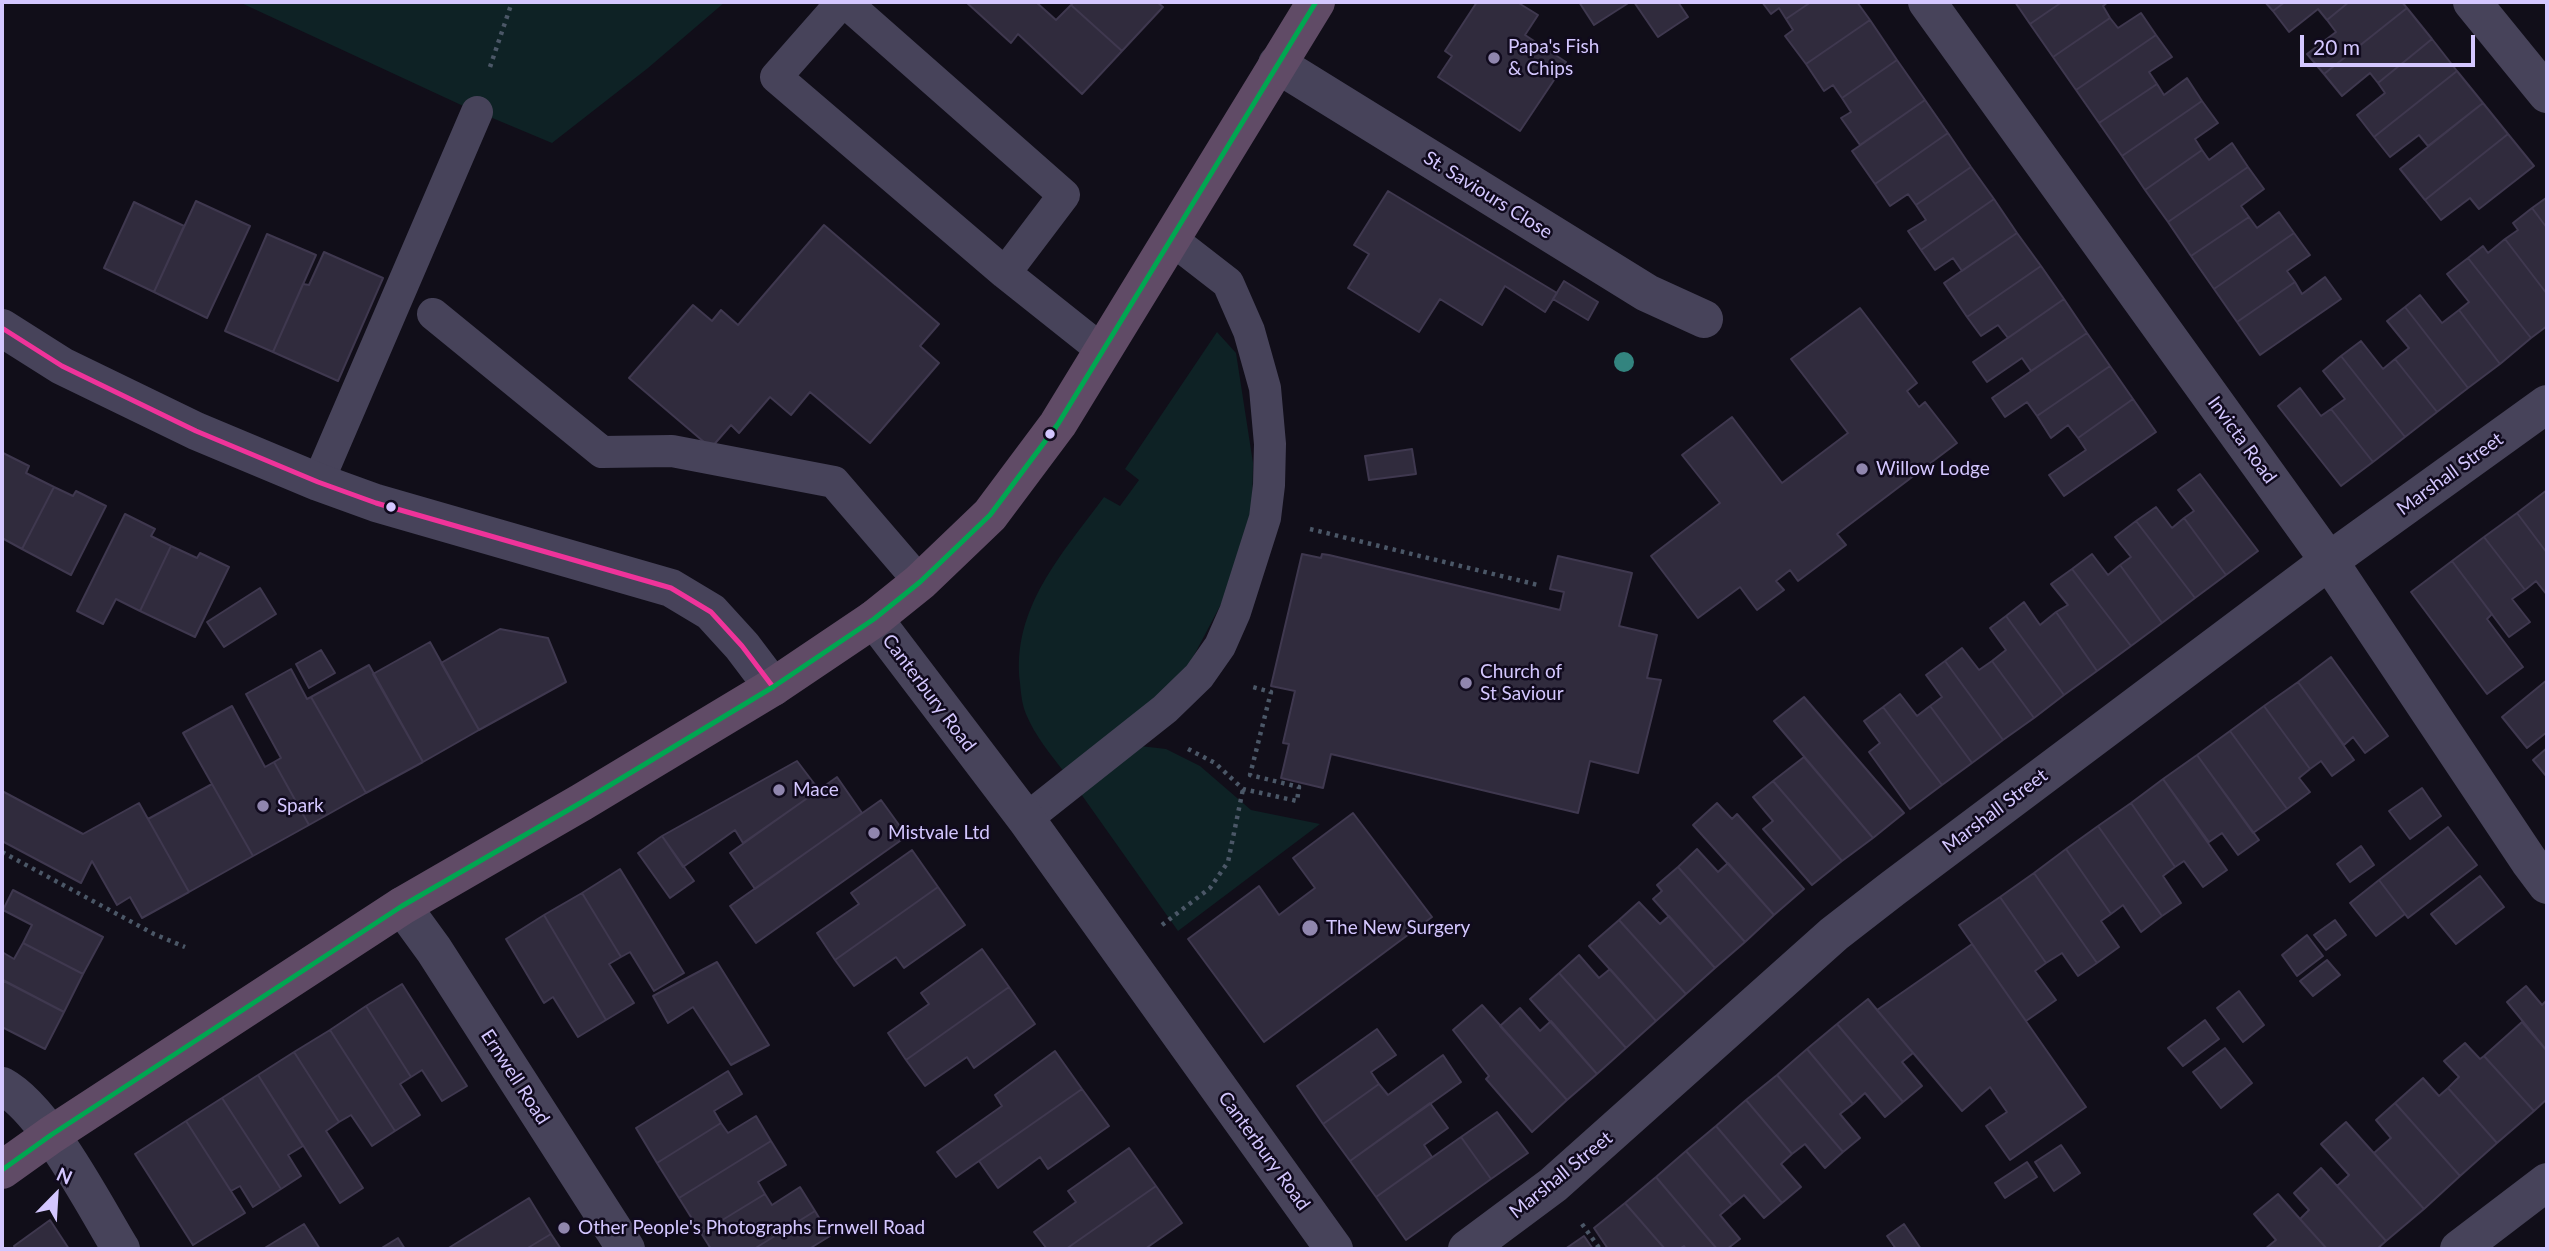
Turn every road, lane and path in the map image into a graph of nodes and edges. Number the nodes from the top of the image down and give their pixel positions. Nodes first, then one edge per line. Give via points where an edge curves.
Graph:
1 (512, 2) edge
2 (844, 2) edge
3 (1316, 2) edge
4 (1927, 2) edge
5 (2472, 2) edge
6 (1277, 64) junction
7 (2547, 94) edge
8 (477, 112) joint
9 (1170, 238) junction
10 (1005, 273) junction
11 (433, 314) dead end
12 (1704, 319) dead end
13 (2, 328) edge
14 (1103, 351) junction
15 (2547, 404) edge
16 (318, 482) junction
17 (1265, 518) junction
18 (2329, 561) junction
19 (920, 582) junction
20 (1538, 585) dead end
21 (874, 619) junction
22 (1202, 672) junction
23 (773, 687) junction
24 (1139, 731) junction
25 (1243, 789) junction
26 (1026, 819) junction
27 (2, 852) edge
28 (2547, 885) edge
29 (402, 906) junction
30 (1156, 930) dead end
31 (185, 947) dead end
32 (2, 1086) edge
33 (51, 1135) junction
34 (2, 1170) edge
35 (2547, 1182) edge
36 (121, 1249) edge
37 (626, 1249) edge
38 (1334, 1249) edge
39 (1467, 1249) edge
40 (2459, 1249) edge

1 - 8 path
2 - 10 lane via 1064,195
2 - 10 lane via 776,77
3 - 6 highway, Canterbury Road
4 - 18 street, Invicta Road
5 - 7 street
6 - 9 highway, Canterbury Road
6 - 12 street, St. Saviours Close via 1647,293
8 - 16 lane
9 - 14 highway, Canterbury Road
9 - 17 lane via 1228,283 1249,331 1265,388 1270,444
10 - 14 lane
11 - 19 lane via 602,452 672,451 835,482
13 - 16 street via 62,366 196,431
14 - 19 highway, Canterbury Road via 1016,483 990,515
15 - 18 street, Marshall Street
16 - 23 street via 671,588 711,612
17 - 20 path
17 - 22 lane via 1235,612
18 - 28 street, Invicta Road
18 - 39 street, Marshall Street via 1834,934 1553,1185
19 - 21 highway, Canterbury Road
21 - 23 highway
21 - 26 street, Canterbury Road
22 - 24 lane
22 - 25 path via 1271,692 1250,775 1299,787 1297,801
23 - 29 highway
24 - 25 path via 1170,740 1215,763
24 - 26 lane
25 - 30 path via 1228,862 1210,888
26 - 38 street, Canterbury Road
27 - 31 path
29 - 33 highway
29 - 37 street, Ernwell Road
32 - 33 street via 24,1103
33 - 34 highway
33 - 36 street
35 - 40 street

